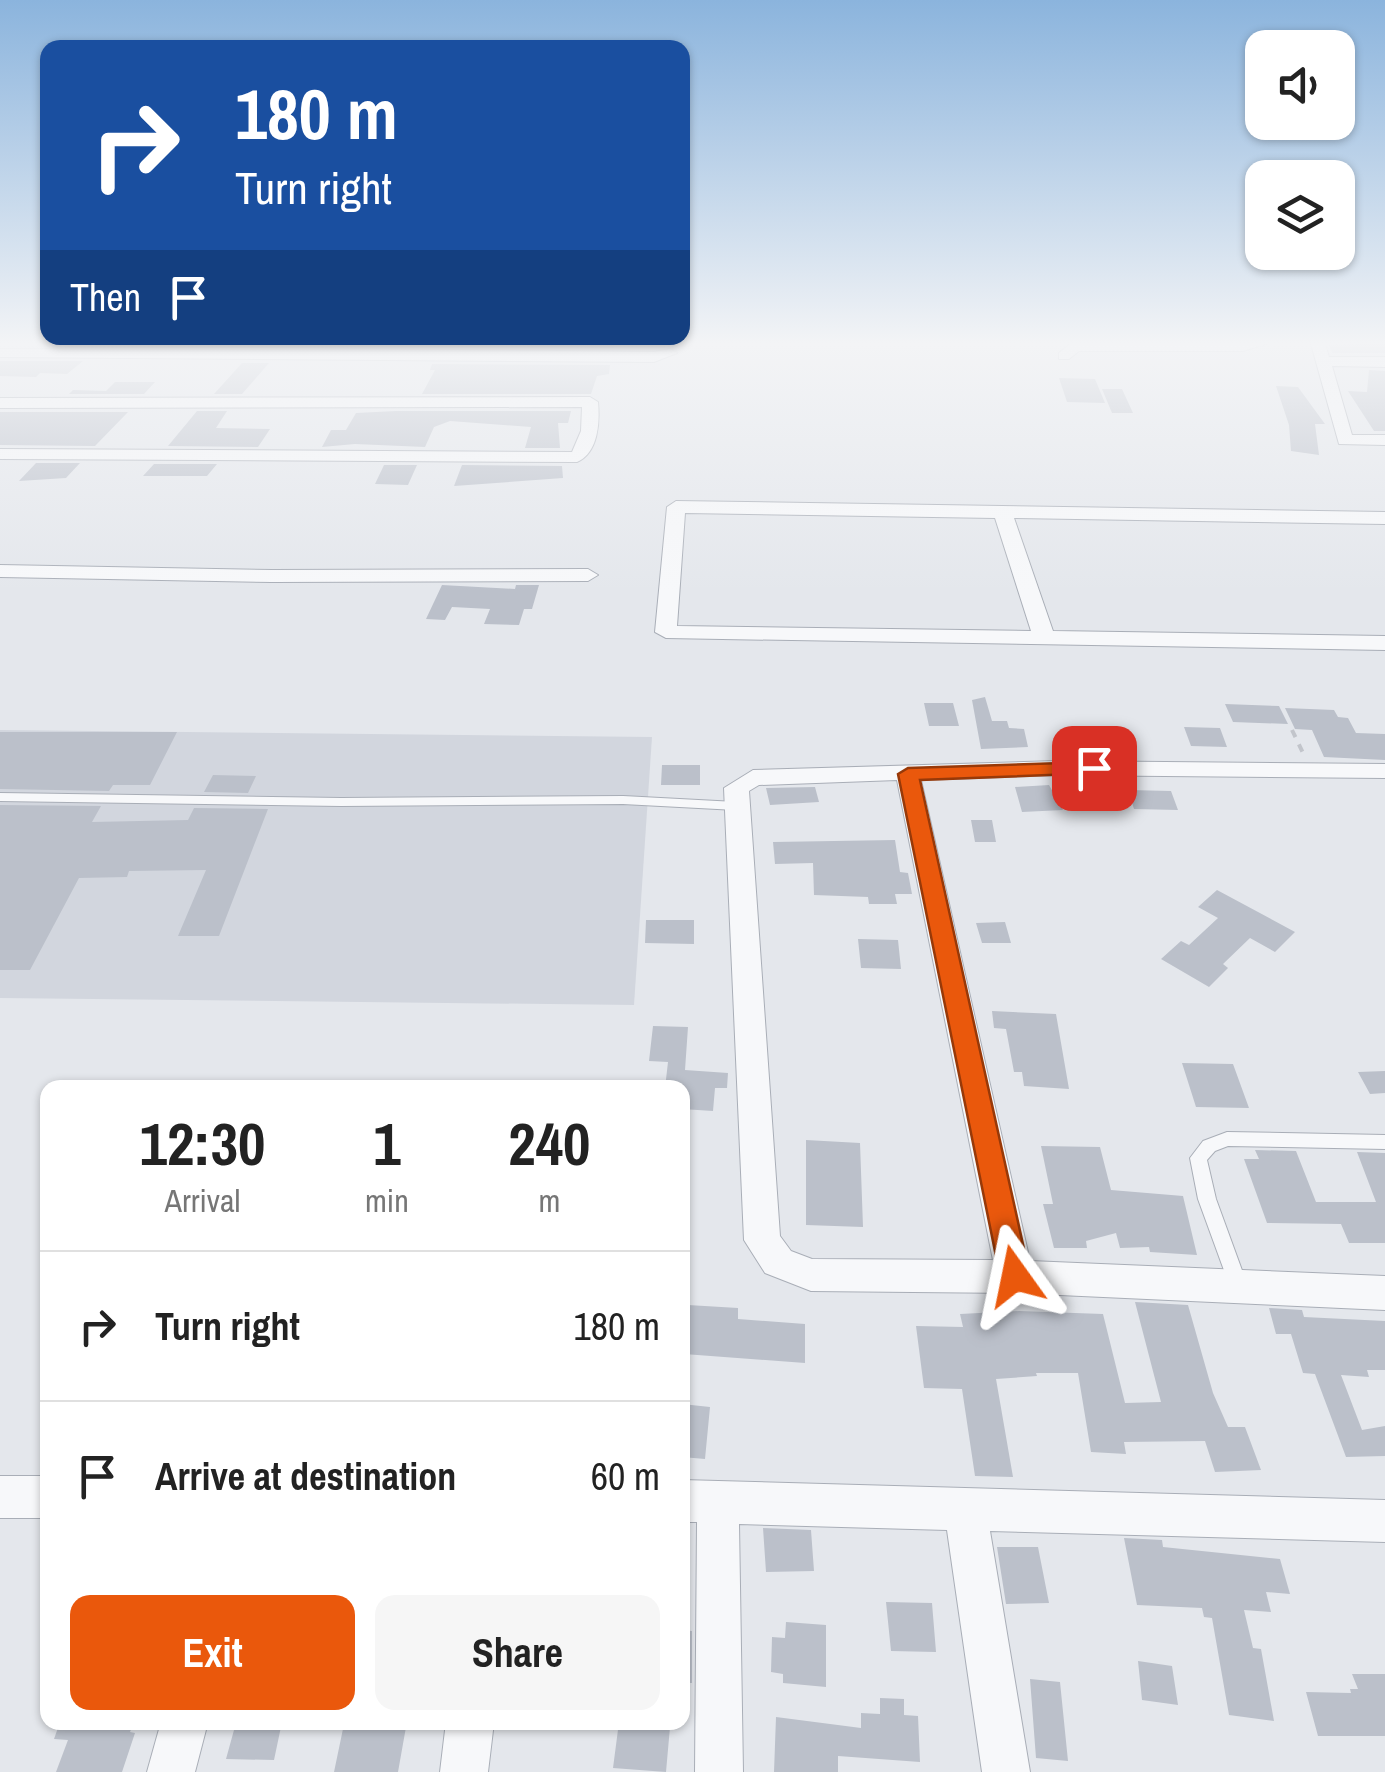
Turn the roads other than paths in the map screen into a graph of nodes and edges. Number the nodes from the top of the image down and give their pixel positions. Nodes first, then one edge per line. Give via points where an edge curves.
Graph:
1 (590, 427) edge
2 (1341, 427) edge
3 (1385, 440) edge
4 (0, 454) edge
5 (1003, 512) junction
6 (1385, 518) edge
7 (0, 570) edge
8 (588, 575) dead end
9 (1044, 638) junction
10 (1385, 643) edge
11 (1385, 771) edge
12 (908, 774) junction
13 (0, 797) edge
14 (736, 806) junction
15 (1385, 1142) edge
16 (1015, 1276) junction
17 (1238, 1284) junction
18 (1385, 1293) edge
19 (0, 1497) edge
20 (40, 1497) edge
21 (700, 1501) edge
22 (965, 1508) junction
23 (1385, 1521) edge
24 (183, 1730) edge
25 (469, 1730) edge
26 (172, 1772) edge
27 (464, 1772) edge
28 (720, 1772) edge
29 (1006, 1772) edge

1 - 4 street via 577,457
2 - 3 street via 1345,440
5 - 6 street
5 - 9 street
5 - 9 street via 676,507 666,632
7 - 8 street
9 - 10 street
11 - 12 street via 1057,768
12 - 14 street via 753,778 737,788
12 - 16 street
13 - 14 lane
14 - 16 street via 762,1240 778,1262 810,1274
15 - 17 lane via 1227,1139 1208,1146 1198,1158
16 - 17 street
17 - 18 street
19 - 20 street
21 - 22 street
21 - 28 street
22 - 23 street
22 - 29 street
24 - 26 street
25 - 27 street

